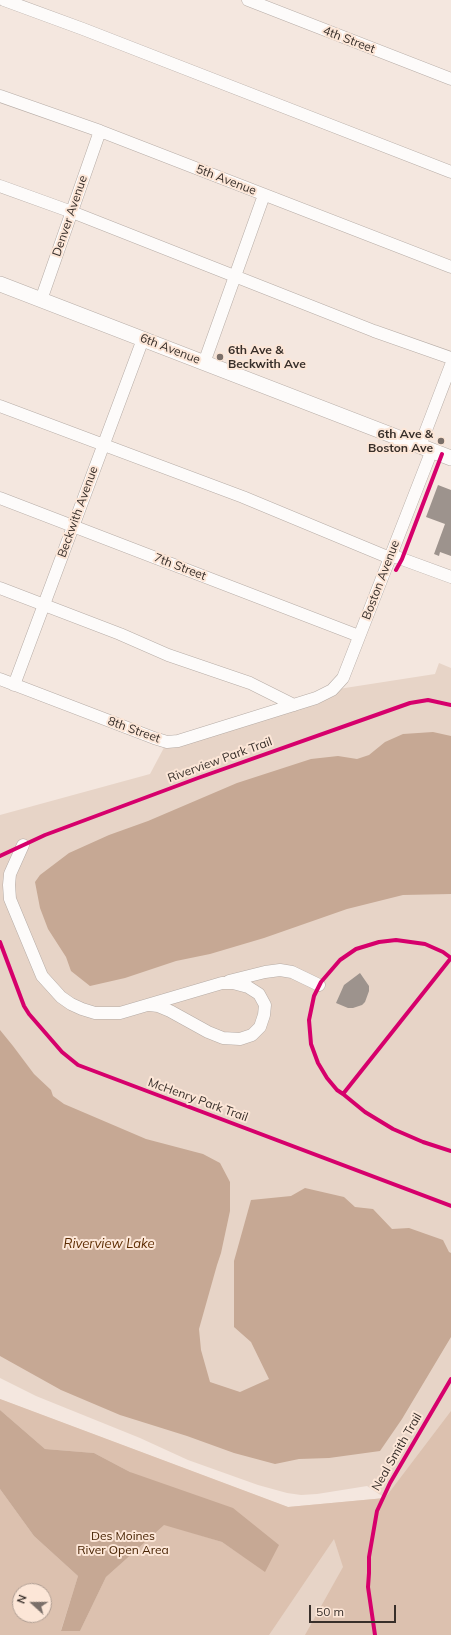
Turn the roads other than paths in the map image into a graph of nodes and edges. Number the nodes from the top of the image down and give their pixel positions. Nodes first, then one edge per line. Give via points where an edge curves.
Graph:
1 (4, 0) edge
2 (248, 0) edge
3 (451, 79) edge
4 (0, 96) edge
5 (100, 131) junction
6 (451, 172) edge
7 (0, 186) edge
8 (264, 195) junction
9 (72, 212) junction
10 (451, 267) edge
11 (235, 276) junction
12 (0, 284) edge
13 (40, 300) junction
14 (143, 339) junction
15 (451, 358) edge
16 (204, 363) junction
17 (451, 365) edge
18 (0, 406) edge
19 (104, 444) junction
20 (426, 448) junction
21 (451, 458) edge
22 (0, 498) edge
23 (73, 526) junction
24 (390, 556) junction
25 (451, 577) edge
26 (0, 588) edge
27 (44, 605) junction
28 (359, 636) junction
29 (0, 679) edge
30 (14, 685) junction
31 (316, 698) joint
32 (294, 704) junction
33 (22, 846) dead end
34 (222, 983) junction
35 (319, 985) dead end
36 (150, 1005) junction

1 - 6 street
2 - 3 street, 4th Street
4 - 5 street, 5th Avenue
5 - 8 street, 5th Avenue
5 - 9 street, Denver Avenue
7 - 9 street
8 - 10 street, 5th Avenue
8 - 11 street
9 - 11 street
9 - 13 street, Denver Avenue
11 - 15 street via 367,329
11 - 16 street
12 - 13 main road, 6th Avenue
13 - 14 main road, 6th Avenue
14 - 16 main road, 6th Avenue
14 - 19 street, Beckwith Avenue
16 - 20 main road, 6th Avenue
17 - 20 street, Boston Avenue
18 - 19 street
19 - 23 street, Beckwith Avenue
19 - 24 street
20 - 21 main road, 6th Avenue
20 - 24 street, Boston Avenue
22 - 23 street, 7th Street
23 - 27 street, Beckwith Avenue
23 - 28 street, 7th Street
24 - 25 street
24 - 28 street, Boston Avenue
26 - 27 street
27 - 30 street, Beckwith Avenue
27 - 32 street via 168,655 250,683
28 - 31 street, Boston Avenue via 343,678 332,690
29 - 30 street, 8th Street
30 - 32 street, 8th Street via 167,742 178,741
31 - 32 street, 8th Street
33 - 36 street via 10,874 10,899 42,976 61,997 82,1009 120,1013
34 - 35 street via 280,970 292,972
34 - 36 street
34 - 36 street via 248,987 259,994 265,1005 264,1016 260,1027 252,1035 240,1039 223,1038 170,1011

